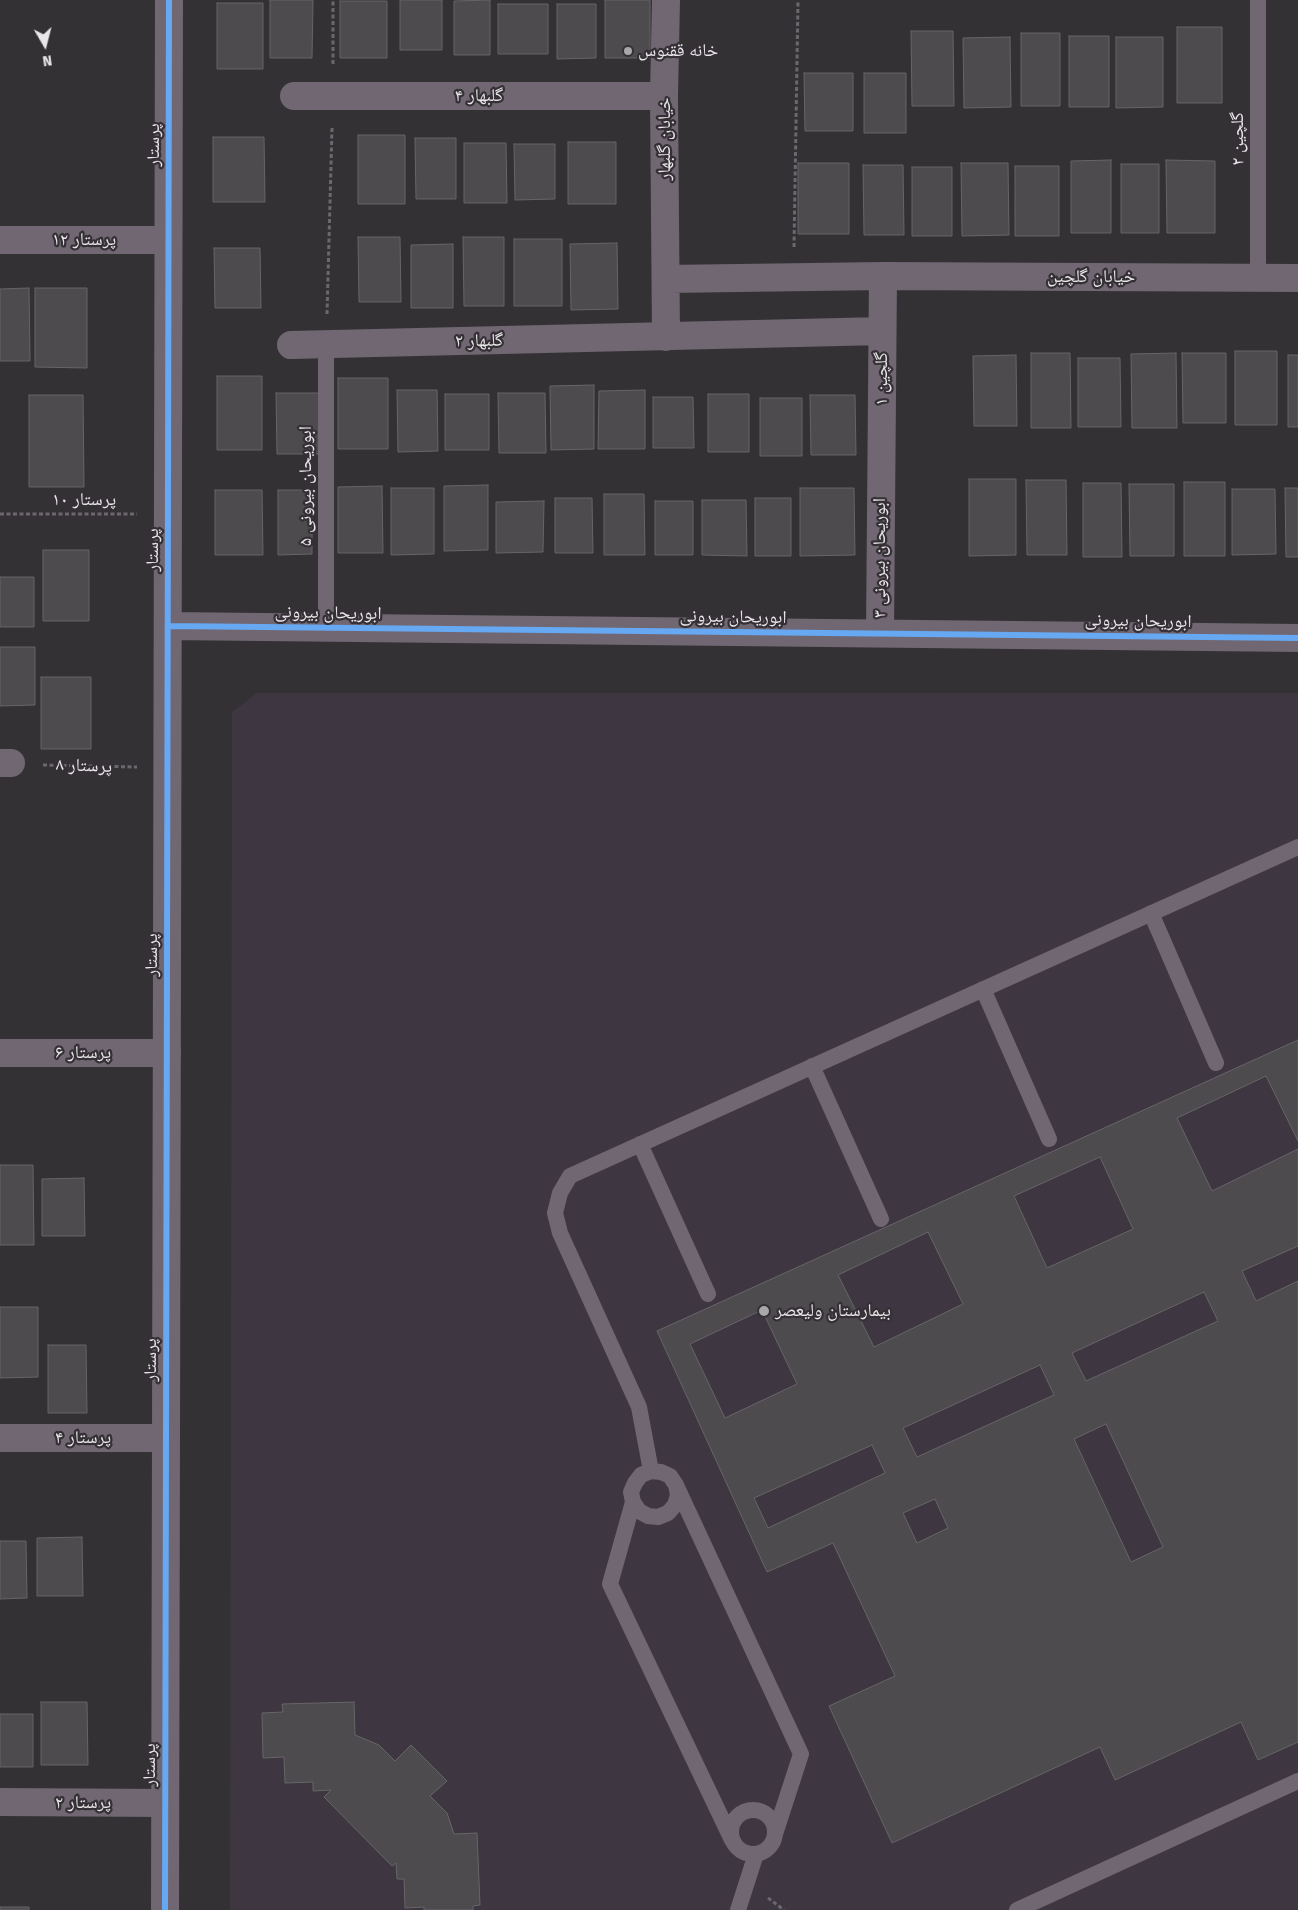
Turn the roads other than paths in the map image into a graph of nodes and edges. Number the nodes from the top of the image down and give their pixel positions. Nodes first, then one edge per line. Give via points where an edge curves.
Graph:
1 (169, 0) edge
2 (666, 0) edge
3 (1258, 0) edge
4 (294, 96) dead end
5 (664, 96) junction
6 (0, 240) edge
7 (168, 240) junction
8 (883, 276) junction
9 (1258, 277) junction
10 (1298, 278) edge
11 (666, 279) junction
12 (882, 331) junction
13 (666, 337) junction
14 (326, 344) junction
15 (291, 345) dead end
16 (881, 482) joint
17 (168, 626) junction
18 (326, 628) junction
19 (880, 633) junction
20 (1298, 638) edge
21 (1298, 847) edge
22 (1151, 913) junction
23 (984, 989) junction
24 (0, 1053) edge
25 (167, 1053) junction
26 (1216, 1063) dead end
27 (812, 1066) junction
28 (1048, 1139) dead end
29 (640, 1144) junction
30 (881, 1219) dead end
31 (708, 1294) dead end
32 (0, 1438) edge
33 (166, 1438) junction
34 (651, 1471) junction
35 (676, 1485) junction
36 (633, 1502) junction
37 (1298, 1781) edge
38 (0, 1802) edge
39 (165, 1803) junction
40 (775, 1834) junction
41 (732, 1840) junction
42 (756, 1854) junction
43 (165, 1910) edge
44 (738, 1910) edge
45 (1016, 1910) edge

1 - 7 street, پرستار
2 - 5 street, خیابان گلبهار
3 - 9 lane, گلچین ۲
4 - 5 street, گلبهار ۴
5 - 11 street, خیابان گلبهار
6 - 7 street, پرستار ۱۲
7 - 17 street, پرستار
8 - 9 street, خیابان گلچین
8 - 11 street
8 - 12 street, گلچین ۱
9 - 10 street, خیابان گلچین
11 - 13 street, خیابان گلبهار
12 - 13 street, گلبهار ۲
12 - 16 street, گلچین ۱
13 - 14 street, گلبهار ۲
14 - 15 street, گلبهار ۲
14 - 18 lane, ابوریحان بیرونی ۵
16 - 19 street, ابوریحان بیرونی ۳
17 - 18 street, ابوریحان بیرونی
17 - 25 street, پرستار
18 - 19 street, ابوریحان بیرونی
19 - 20 street, ابوریحان بیرونی
21 - 22 lane
22 - 23 lane
22 - 26 lane
23 - 27 lane
23 - 28 lane
24 - 25 street, پرستار ۶
25 - 33 street, پرستار
27 - 29 lane
27 - 30 lane
29 - 31 lane
29 - 34 lane via 570,1176 560,1193 555,1213 560,1233 639,1407
32 - 33 street, پرستار ۴
33 - 39 street, پرستار
34 - 35 lane via 670,1476
34 - 36 lane via 634,1482
35 - 36 lane via 675,1505 658,1517 639,1511
35 - 40 lane via 801,1754
36 - 41 lane via 610,1584
37 - 45 lane
38 - 39 street, پرستار ۲
39 - 43 street, پرستار
40 - 41 lane via 774,1824 768,1816 759,1810 749,1810 733,1821
40 - 42 lane via 766,1850
41 - 42 lane via 737,1849
42 - 44 lane

